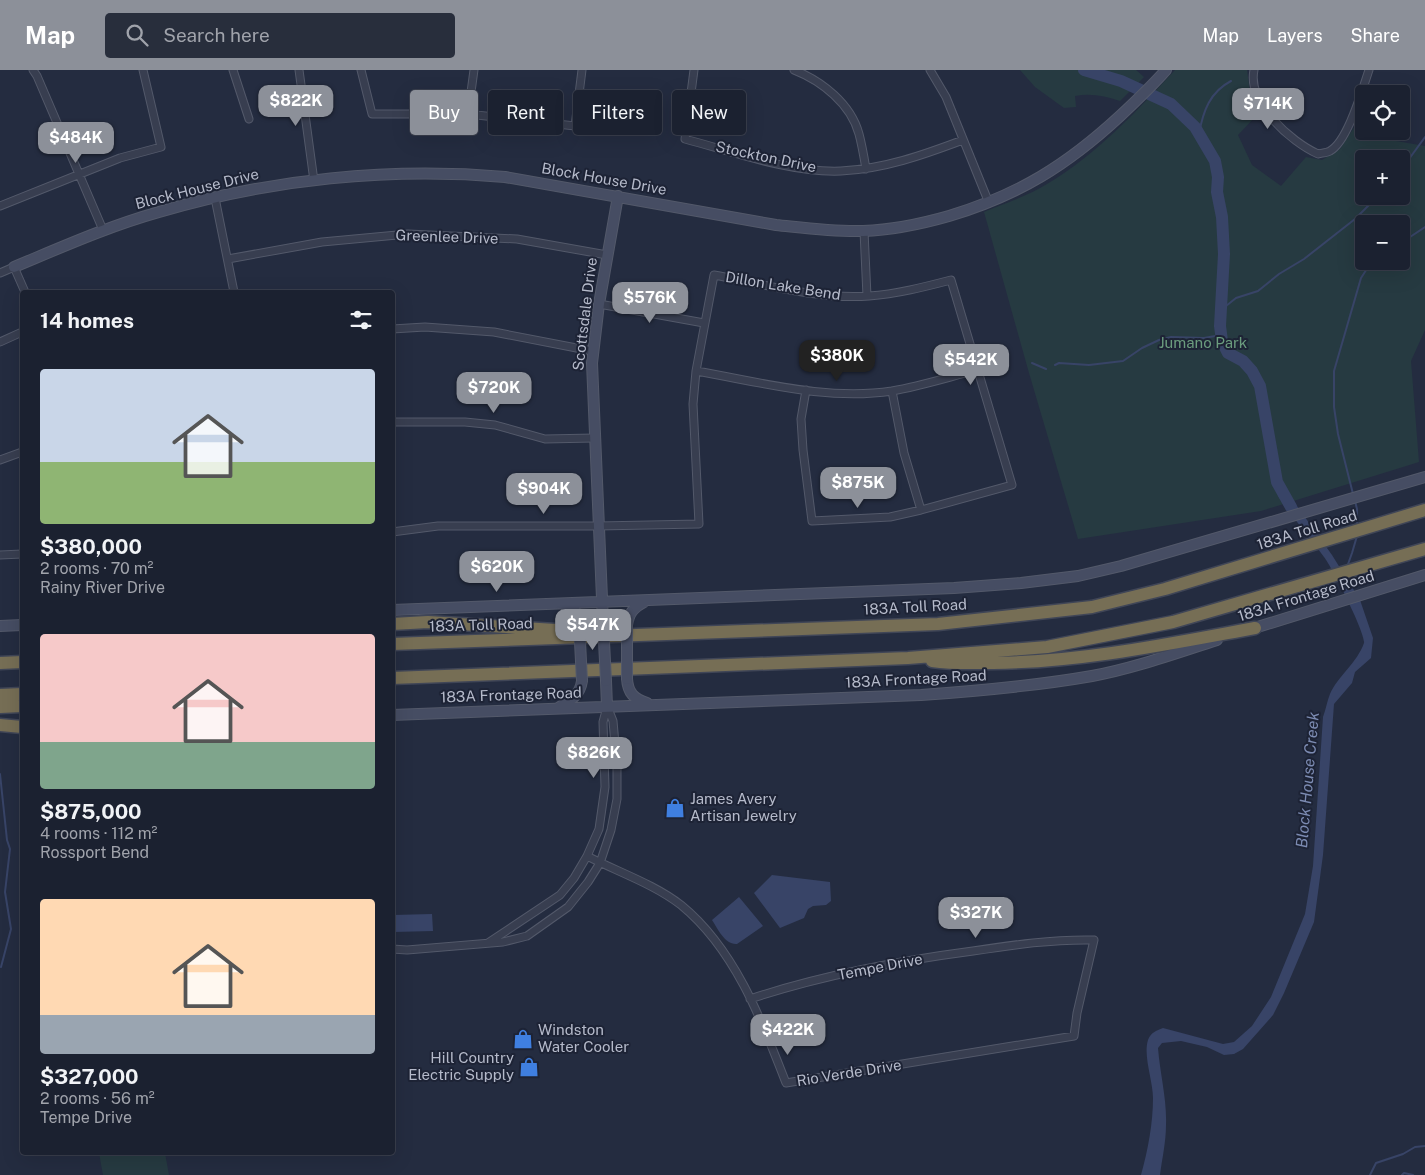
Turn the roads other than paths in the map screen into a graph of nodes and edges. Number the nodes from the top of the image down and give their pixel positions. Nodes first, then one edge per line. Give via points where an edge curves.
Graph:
1 (33, 70) edge
2 (153, 70) edge
3 (234, 70) edge
4 (299, 70) edge
5 (361, 70) edge
6 (474, 70) edge
7 (582, 70) edge
8 (694, 70) edge
9 (794, 70) edge
10 (930, 70) edge
11 (1166, 70) edge
12 (1254, 70) edge
13 (1370, 70) edge
14 (144, 71) edge
15 (471, 90) edge
16 (410, 114) edge
17 (478, 115) edge
18 (249, 119) dead end
19 (963, 140) junction
20 (866, 169) junction
21 (80, 174) junction
22 (314, 181) junction
23 (618, 196) junction
24 (215, 198) junction
25 (989, 203) junction
26 (0, 206) edge
27 (103, 230) junction
28 (864, 231) junction
29 (607, 255) junction
30 (228, 259) junction
31 (14, 267) junction
32 (0, 273) edge
33 (23, 290) edge
34 (234, 290) edge
35 (867, 296) junction
36 (599, 304) junction
37 (704, 323) junction
38 (395, 328) edge
39 (20, 333) edge
40 (0, 342) edge
41 (592, 351) junction
42 (977, 370) junction
43 (696, 371) junction
44 (806, 390) junction
45 (892, 391) junction
46 (395, 422) edge
47 (594, 438) junction
48 (20, 453) edge
49 (0, 460) edge
50 (1425, 477) edge
51 (921, 510) junction
52 (1425, 510) edge
53 (598, 526) junction
54 (395, 532) edge
55 (1425, 549) edge
56 (20, 554) edge
57 (0, 555) edge
58 (1425, 575) edge
59 (644, 601) junction
60 (561, 603) junction
61 (601, 603) junction
62 (395, 610) edge
63 (395, 624) edge
64 (0, 626) edge
65 (20, 626) edge
66 (1255, 628) junction
67 (646, 635) junction
68 (395, 644) edge
69 (908, 658) junction
70 (20, 662) edge
71 (0, 663) edge
72 (395, 678) edge
73 (20, 694) edge
74 (0, 695) edge
75 (654, 705) junction
76 (20, 706) edge
77 (607, 706) junction
78 (0, 707) edge
79 (558, 708) junction
80 (395, 716) edge
81 (0, 725) edge
82 (20, 727) edge
83 (20, 731) edge
84 (0, 732) edge
85 (587, 856) junction
86 (600, 862) junction
87 (488, 944) junction
88 (395, 950) edge
89 (750, 999) junction
90 (1074, 1036) joint

1 - 21 street
2 - 14 street
3 - 18 street
4 - 22 street
5 - 16 street via 372,114
6 - 15 street
7 - 17 street via 575,126
8 - 20 street, Stockton Drive via 685,139 806,169
9 - 20 street via 834,95 848,111 859,132
10 - 19 street via 946,97
11 - 25 main road, Block House Drive via 1098,136 1050,172
12 - 13 street via 1257,95 1264,110 1318,154 1330,151 1342,137
14 - 21 street via 161,147 120,158
19 - 20 street, Stockton Drive via 918,158
19 - 25 street
21 - 26 street
21 - 27 street
22 - 23 main road, Block House Drive via 370,175 464,173
22 - 24 main road, Block House Drive
23 - 28 main road, Block House Drive via 776,225
23 - 29 main road, Scottsdale Drive
24 - 27 main road, Block House Drive
24 - 30 street
25 - 28 main road, Block House Drive via 932,221
27 - 31 main road, Block House Drive
28 - 35 street
29 - 30 street, Greenlee Drive via 517,239 408,234 322,242
29 - 36 main road, Scottsdale Drive
30 - 34 street
31 - 32 street, Block House Drive
31 - 33 street
35 - 37 street, Dillon Lake Bend via 830,296 714,275
35 - 42 street, Dillon Lake Bend via 906,292 951,280
36 - 37 street
36 - 41 main road, Scottsdale Drive
37 - 43 street, Dillon Lake Bend
38 - 41 street via 494,332
39 - 40 street
41 - 47 main road, Scottsdale Drive
42 - 45 street
42 - 51 street via 1012,485
43 - 44 street
43 - 53 street, Dillon Lake Bend via 693,404 698,524
44 - 45 street via 844,393
44 - 51 street via 801,419 812,521 890,517
45 - 51 street via 904,453
46 - 47 street via 465,422 495,425 544,439
47 - 53 main road, Scottsdale Drive
48 - 49 street
50 - 59 main road via 1078,576 954,588
52 - 67 highway, 183A Toll Road via 1092,608 938,624
53 - 54 street via 438,526
53 - 61 main road, Scottsdale Drive
55 - 69 highway via 1173,622 1048,647
56 - 57 street
58 - 66 main road, 183A Frontage Road
59 - 61 main road
59 - 75 main road, bridge via 628,616 627,679 634,697
60 - 61 main road
60 - 62 main road
60 - 79 main road, bridge via 575,611 579,622 582,681 577,695
61 - 77 main road, Scottsdale Drive, bridge
63 - 67 highway via 428,622
64 - 65 main road
66 - 69 highway via 1081,657 949,664
66 - 75 main road, 183A Frontage Road via 1093,675 992,690
67 - 68 highway, 183A Toll Road
69 - 72 highway
70 - 71 highway
73 - 74 highway
75 - 77 main road, 183A Frontage Road
76 - 78 highway
77 - 79 main road, 183A Frontage Road
77 - 85 street, Scottsdale Drive via 603,722 605,787 599,829
77 - 86 street, Scottsdale Drive via 613,721 616,799 611,830
79 - 80 main road, 183A Frontage Road
81 - 82 highway
83 - 84 main road
85 - 86 street, Rio Verde Drive
85 - 87 street, Scottsdale Drive via 560,895
86 - 87 street, Scottsdale Drive via 568,907 527,936
86 - 89 street, Rio Verde Drive via 662,892 681,905 707,930 730,961
87 - 88 street, Scottsdale Drive
89 - 90 street, Rio Verde Drive via 786,1083
89 - 90 street, Tempe Drive via 795,984 910,960 1020,944 1094,940

